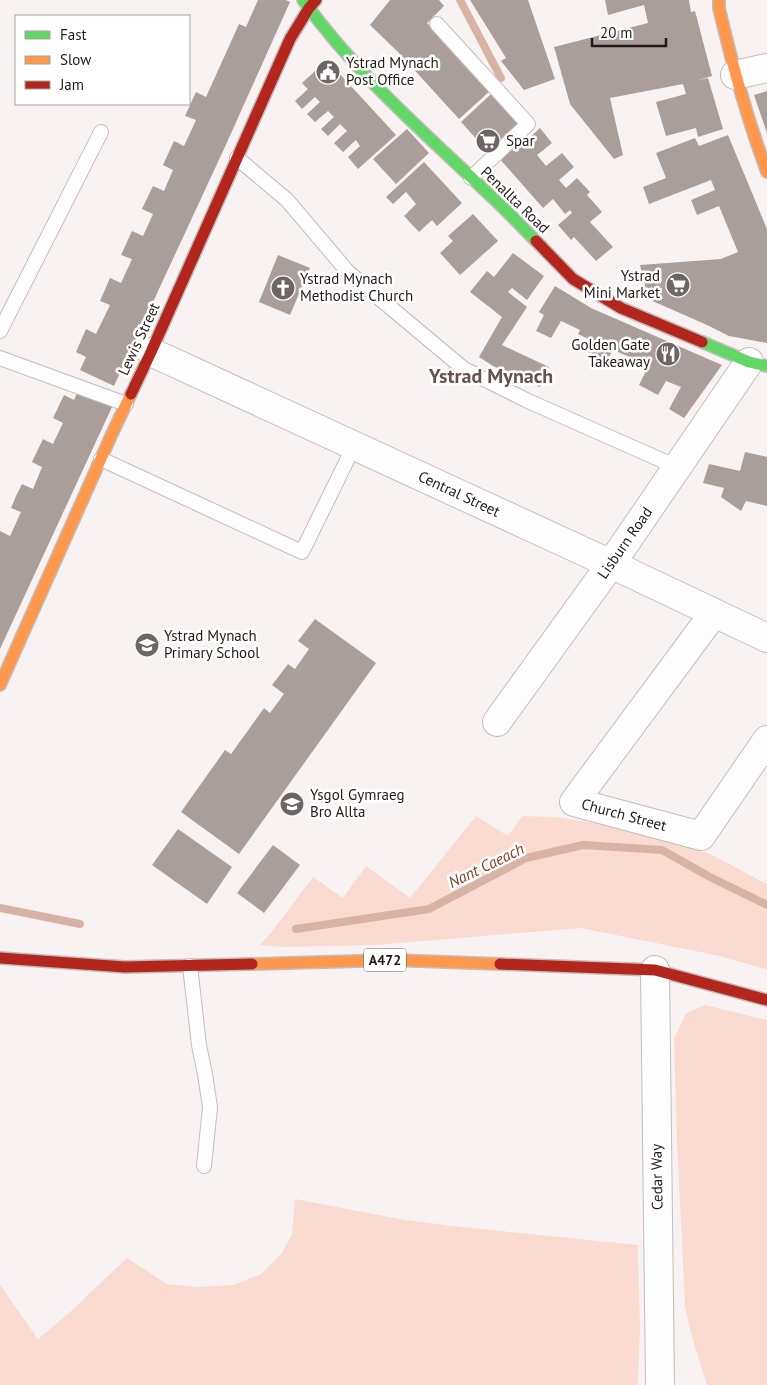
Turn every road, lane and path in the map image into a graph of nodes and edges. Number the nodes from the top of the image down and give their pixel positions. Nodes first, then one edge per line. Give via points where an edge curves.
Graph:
1 (719, 0) edge
2 (309, 3) edge
3 (437, 24) dead end
4 (767, 68) edge
5 (735, 75) junction
6 (101, 132) dead end
7 (237, 158) junction
8 (767, 172) edge
9 (471, 178) junction
10 (0, 331) edge
11 (151, 352) junction
12 (0, 358) edge
13 (758, 364) edge
14 (126, 404) junction
15 (354, 446) junction
16 (101, 459) junction
17 (677, 467) junction
18 (611, 564) junction
19 (714, 613) junction
20 (767, 638) edge
21 (0, 686) edge
22 (497, 722) dead end
23 (767, 740) edge
24 (0, 958) edge
25 (190, 966) junction
26 (655, 970) junction
27 (767, 1000) edge
28 (204, 1166) dead end
29 (660, 1385) edge

1 - 5 street
2 - 7 street, Lewis Street
2 - 9 street, Penallta Road via 321,25 352,61
3 - 9 lane via 528,124
4 - 5 street
5 - 8 street
6 - 10 lane
7 - 11 street, Lewis Street
7 - 17 lane via 287,200 348,272 464,369
9 - 13 street, Penallta Road via 573,279 621,308
11 - 14 street, Lewis Street
11 - 15 street, Central Street
12 - 14 lane
13 - 17 street, Lisburn Road
14 - 16 street, Lewis Street
15 - 16 lane via 302,552
15 - 18 street, Central Street
16 - 21 street, Lewis Street
17 - 18 street, Lisburn Road
18 - 19 street, Central Street
18 - 22 street, Lisburn Road
19 - 20 street, Central Street
19 - 23 street, Church Street via 574,802 701,836
24 - 25 street, A472 via 125,967
25 - 26 street, A472 via 393,960
25 - 28 lane via 210,1107
26 - 27 street, A472
26 - 29 street, Cedar Way

